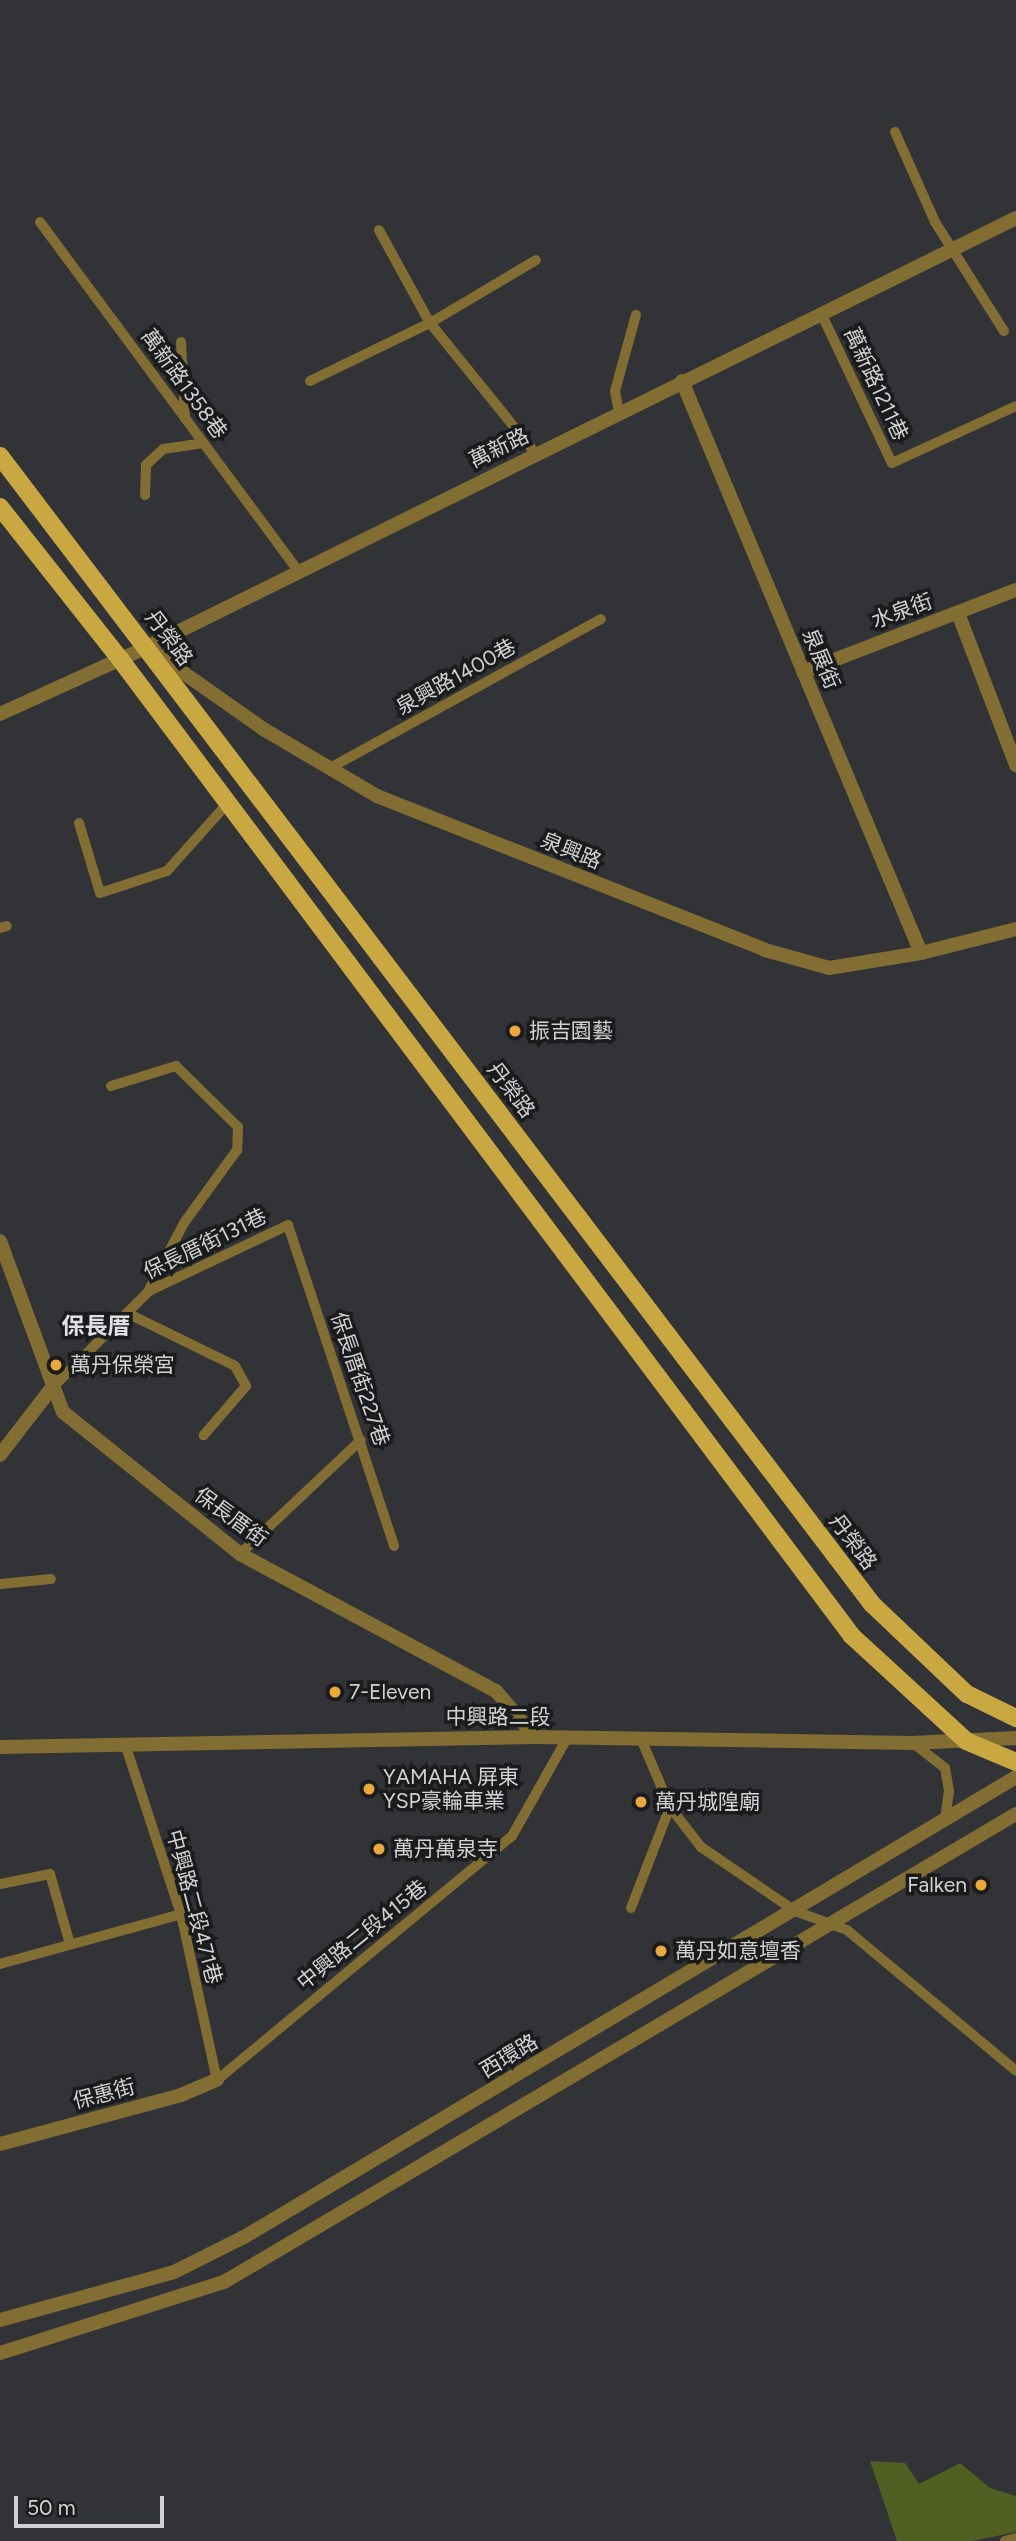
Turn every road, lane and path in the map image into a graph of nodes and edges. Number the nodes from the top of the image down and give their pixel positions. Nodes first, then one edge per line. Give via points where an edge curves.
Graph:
1 (895, 132) dead end
2 (1016, 218) edge
3 (40, 222) dead end
4 (380, 230) dead end
5 (953, 249) junction
6 (536, 260) dead end
7 (821, 313) junction
8 (636, 315) dead end
9 (430, 323) junction
10 (1004, 331) dead end
11 (181, 342) dead end
12 (310, 381) dead end
13 (682, 381) junction
14 (1016, 406) edge
15 (619, 412) junction
16 (185, 418) junction
17 (204, 443) junction
18 (536, 453) junction
19 (0, 456) edge
20 (145, 495) dead end
21 (0, 507) edge
22 (297, 569) junction
23 (1016, 590) edge
24 (958, 613) junction
25 (601, 619) dead end
26 (147, 647) junction
27 (120, 659) junction
28 (803, 671) junction
29 (0, 715) edge
30 (1016, 765) edge
31 (330, 768) junction
32 (226, 805) junction
33 (79, 823) dead end
34 (1016, 929) edge
35 (921, 953) junction
36 (111, 1086) dead end
37 (575, 1212) junction
38 (288, 1225) joint
39 (552, 1231) junction
40 (0, 1241) edge
41 (149, 1291) junction
42 (127, 1313) junction
43 (51, 1389) junction
44 (204, 1435) dead end
45 (361, 1440) junction
46 (0, 1455) edge
47 (394, 1546) dead end
48 (240, 1554) junction
49 (51, 1579) dead end
50 (0, 1584) edge
51 (1016, 1718) edge
52 (535, 1737) junction
53 (1016, 1738) edge
54 (566, 1740) junction
55 (642, 1741) junction
56 (966, 1741) junction
57 (912, 1743) junction
58 (0, 1747) edge
59 (126, 1747) junction
60 (1016, 1762) edge
61 (1016, 1777) edge
62 (670, 1807) junction
63 (1016, 1814) edge
64 (945, 1820) junction
65 (0, 1884) edge
66 (631, 1909) dead end
67 (795, 1911) junction
68 (181, 1914) junction
69 (825, 1925) junction
70 (70, 1944) junction
71 (0, 1964) edge
72 (1016, 2071) edge
73 (218, 2080) junction
74 (0, 2144) edge
75 (0, 2320) edge
76 (0, 2353) edge
77 (1016, 2538) edge
78 (1005, 2541) edge

1 - 5 lane via 934,222
2 - 5 street, 萬新路
3 - 16 lane, 萬新路1358巷
4 - 9 lane
5 - 7 street, 萬新路
5 - 10 lane
6 - 9 lane
7 - 13 street, 萬新路
7 - 14 lane, 萬新路1211巷 via 892,463
8 - 15 lane via 615,391
9 - 12 lane
9 - 18 lane
11 - 16 lane
13 - 15 street, 萬新路
13 - 28 street, 泉展街
15 - 18 street, 萬新路
16 - 17 lane, 萬新路1358巷
17 - 20 lane via 163,449 146,465
17 - 22 lane, 萬新路1358巷
18 - 22 street, 萬新路
19 - 26 main road, 丹榮路
21 - 27 main road
22 - 26 street, 萬新路
23 - 24 street, 水泉街
24 - 28 street, 水泉街
24 - 30 street
25 - 31 lane, 泉興路1400巷
26 - 27 street, 萬新路
26 - 31 street, 泉興路 via 265,730
26 - 37 main road, 丹榮路
27 - 29 street, 萬新路
27 - 32 main road
28 - 35 street, 泉展街
31 - 35 street, 泉興路 via 377,796 765,950 829,968
32 - 33 lane via 167,871 100,893
32 - 39 main road
34 - 35 street, 泉興路
36 - 41 lane via 176,1066 238,1127 240,1139 229,1163 184,1223
37 - 39 main road
37 - 51 main road, 丹榮路 via 872,1605 967,1694
38 - 41 lane, 保長厝街131巷
38 - 45 lane, 保長厝街227巷
39 - 56 main road via 852,1636
40 - 43 street, 保長厝街
41 - 42 lane, 保長厝街131巷
42 - 43 lane, 保長厝街131巷
42 - 44 lane via 235,1366 246,1386
43 - 46 street
43 - 48 street, 保長厝街 via 63,1412
45 - 47 lane, 保長厝街227巷
45 - 48 lane
48 - 52 street, 保長厝街 via 496,1691
49 - 50 lane
52 - 54 street, 中興路二段
52 - 59 street, 中興路二段
53 - 56 street, 中興路二段
54 - 55 street, 中興路二段
54 - 73 lane, 中興路二段415巷 via 512,1836
55 - 57 street, 中興路二段
55 - 62 lane
56 - 57 street, 中興路二段
56 - 60 main road, 中興路二段
57 - 64 lane via 945,1768 949,1791
58 - 59 street, 中興路二段
59 - 68 lane, 中興路二段471巷
61 - 64 street, 西環路
62 - 66 lane
62 - 67 lane via 701,1847
63 - 69 street
64 - 67 street, 西環路
65 - 70 lane via 50,1874
67 - 69 lane
67 - 75 street, 西環路 via 244,2237 174,2272
68 - 70 lane
68 - 73 lane, 中興路二段471巷
69 - 72 lane via 847,1930
69 - 76 street via 224,2282
70 - 71 lane
73 - 74 street, 保惠街 via 181,2095
77 - 78 lane

